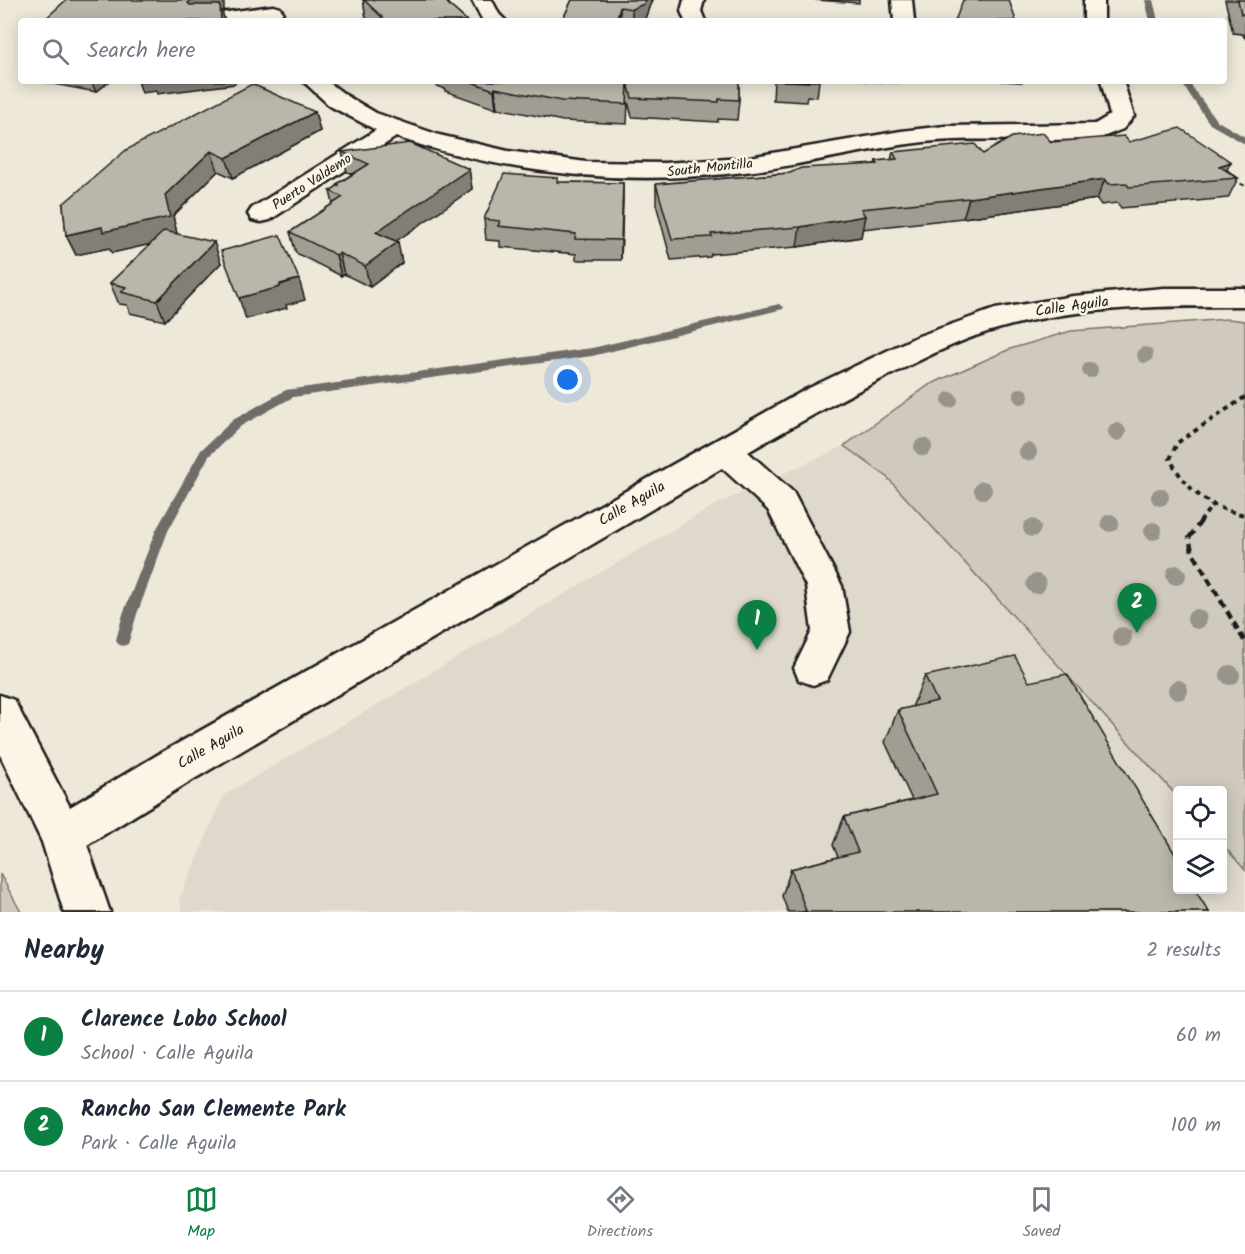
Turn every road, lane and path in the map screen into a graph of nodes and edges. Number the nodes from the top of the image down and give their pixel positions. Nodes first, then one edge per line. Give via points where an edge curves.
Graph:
1 (482, 0) edge
2 (694, 0) edge
3 (902, 0) edge
4 (1094, 0) edge
5 (274, 11) edge
6 (226, 18) edge
7 (491, 18) edge
8 (694, 18) edge
9 (904, 18) edge
10 (1094, 18) edge
11 (317, 84) edge
12 (1113, 84) edge
13 (393, 129) junction
14 (1229, 177) edge
15 (1245, 186) edge
16 (261, 214) dead end
17 (1245, 297) edge
18 (1245, 398) edge
19 (725, 451) junction
20 (1212, 505) junction
21 (1245, 515) edge
22 (1245, 642) edge
23 (813, 668) dead end
24 (0, 713) edge
25 (62, 836) junction
26 (87, 912) edge

1 - 7 street
2 - 8 street
3 - 9 street
4 - 10 street
5 - 6 street
11 - 13 street, South Montilla via 327,95
12 - 13 street, South Montilla via 1122,117 1100,131 925,135 746,165 656,173 573,169 468,151
13 - 16 street, Puerto Valdemo
14 - 15 path
17 - 19 street, Calle Aguila via 1164,297 1073,305 995,319 927,344 866,373
18 - 20 path via 1177,443 1170,459 1180,479
19 - 23 street via 781,501 824,586 831,632
19 - 25 street, Calle Aguila
20 - 21 path
20 - 22 path via 1189,538 1192,551
24 - 25 street
25 - 26 street

